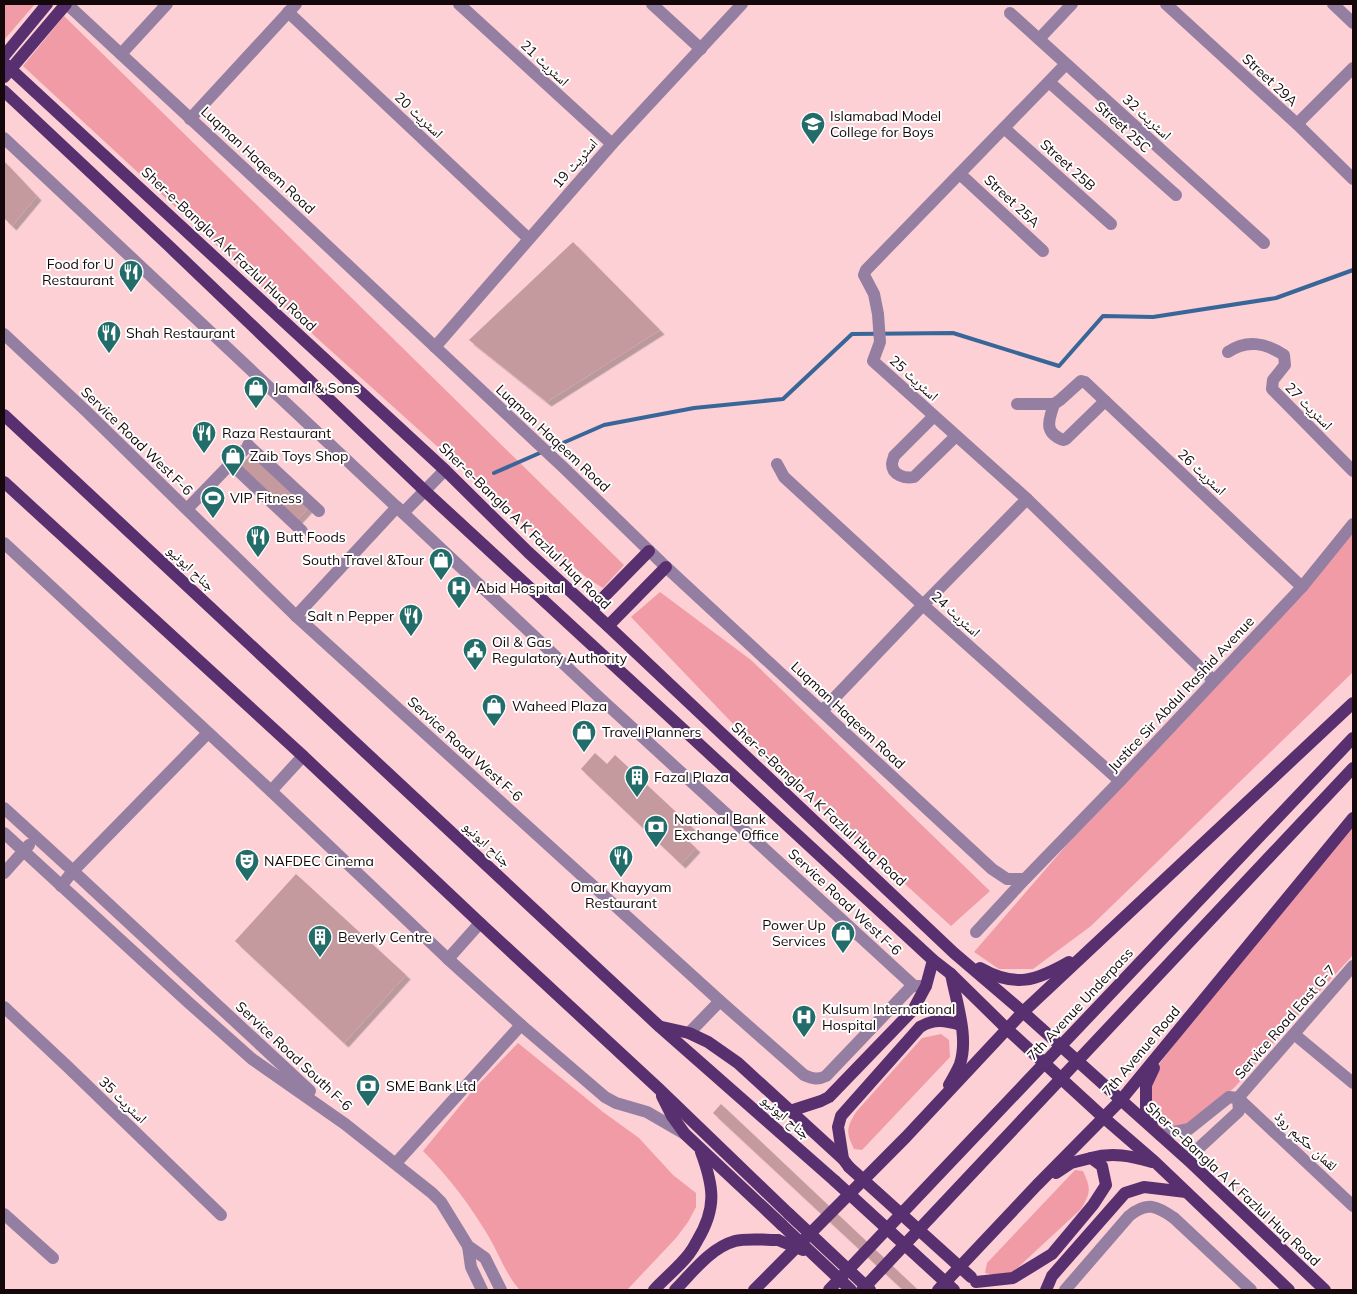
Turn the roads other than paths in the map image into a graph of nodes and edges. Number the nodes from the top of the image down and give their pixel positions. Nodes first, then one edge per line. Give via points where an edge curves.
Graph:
1 (47, 4) edge
2 (66, 4) edge
3 (167, 4) edge
4 (459, 4) edge
5 (652, 4) edge
6 (742, 4) edge
7 (1072, 4) edge
8 (1166, 4) edge
9 (1333, 4) edge
10 (292, 8) edge
11 (1010, 13) dead end
12 (1353, 23) edge
13 (1039, 39) junction
14 (700, 49) junction
15 (121, 54) junction
16 (4, 56) edge
17 (1066, 64) junction
18 (1353, 68) edge
19 (6, 70) edge
20 (1049, 82) junction
21 (4, 91) edge
22 (190, 119) junction
23 (1296, 124) junction
24 (1004, 128) junction
25 (4, 138) edge
26 (612, 144) junction
27 (960, 174) junction
28 (1353, 180) edge
29 (1176, 195) dead end
30 (1111, 224) dead end
31 (529, 239) junction
32 (1264, 243) dead end
33 (1043, 250) dead end
34 (4, 334) edge
35 (436, 347) junction
36 (1228, 352) dead end
37 (1105, 401) junction
38 (1017, 404) dead end
39 (1054, 404) junction
40 (4, 415) edge
41 (934, 416) junction
42 (956, 436) junction
43 (231, 464) junction
44 (777, 464) dead end
45 (445, 470) junction
46 (1353, 471) edge
47 (4, 482) edge
48 (425, 491) junction
49 (1027, 500) junction
50 (187, 509) junction
51 (400, 510) junction
52 (320, 511) dead end
53 (1353, 524) edge
54 (302, 531) dead end
55 (4, 543) edge
56 (648, 551) junction
57 (666, 567) junction
58 (1302, 587) junction
59 (923, 605) junction
60 (591, 610) junction
61 (296, 616) junction
62 (608, 626) junction
63 (1213, 680) junction
64 (1353, 703) edge
65 (822, 711) junction
66 (208, 733) junction
67 (1353, 738) edge
68 (303, 756) junction
69 (1353, 768) edge
70 (1120, 781) junction
71 (271, 791) junction
72 (4, 808) edge
73 (1353, 818) edge
74 (4, 833) edge
75 (36, 837) junction
76 (24, 851) junction
77 (74, 871) junction
78 (4, 873) edge
79 (1025, 879) junction
80 (61, 886) junction
81 (480, 923) junction
82 (976, 932) dead end
83 (1088, 950) junction
84 (954, 953) junction
85 (448, 959) junction
86 (933, 960) junction
87 (1353, 966) edge
88 (950, 974) junction
89 (920, 986) junction
90 (720, 1001) junction
91 (4, 1007) edge
92 (1023, 1012) junction
93 (521, 1025) junction
94 (961, 1025) junction
95 (660, 1027) junction
96 (1006, 1029) junction
97 (689, 1033) junction
98 (1294, 1034) junction
99 (1161, 1052) junction
100 (1353, 1083) edge
101 (659, 1089) junction
102 (943, 1098) junction
103 (1238, 1098) junction
104 (1120, 1100) junction
105 (790, 1111) junction
106 (1103, 1117) junction
107 (345, 1124) junction
108 (685, 1134) junction
109 (1160, 1135) junction
110 (700, 1148) junction
111 (1091, 1158) junction
112 (1187, 1159) junction
113 (1155, 1162) junction
114 (396, 1163) junction
115 (846, 1163) junction
116 (1037, 1185) junction
117 (1186, 1192) junction
118 (1353, 1206) edge
119 (4, 1214) edge
120 (221, 1215) dead end
121 (468, 1246) junction
122 (810, 1252) junction
123 (52, 1258) dead end
124 (977, 1283) edge
125 (482, 1290) edge
126 (501, 1290) edge
127 (654, 1290) edge
128 (675, 1290) edge
129 (754, 1290) edge
130 (830, 1290) edge
131 (851, 1290) edge
132 (862, 1290) edge
133 (870, 1290) edge
134 (938, 1290) edge
135 (954, 1290) edge
136 (1046, 1290) edge
137 (1065, 1290) edge
138 (1251, 1290) edge
139 (1289, 1290) edge
140 (1325, 1290) edge

1 - 16 main road
2 - 15 street, Luqman Haqeem Road
2 - 19 main road
3 - 15 street
4 - 26 street, اسٹریٹ 21
5 - 14 street
6 - 14 street, اسٹریٹ 19
7 - 13 street
8 - 23 street, Street 29A
9 - 12 street
10 - 22 street
10 - 31 street, اسٹریٹ 20
11 - 13 street, اسٹریٹ 32
13 - 17 street, اسٹریٹ 32
14 - 26 street, اسٹریٹ 19
15 - 22 street, Luqman Haqeem Road
17 - 20 street, اسٹریٹ 25
17 - 32 street, اسٹریٹ 32
18 - 23 street
19 - 45 main road, Sher-e-Bangla A K Fazlul Huq Road via 47,102
20 - 24 street, اسٹریٹ 25
20 - 29 street, Street 25C
21 - 48 main road
22 - 35 street, Luqman Haqeem Road
23 - 28 street, Street 29A
24 - 27 street, اسٹریٹ 25
24 - 30 street, Street 25B
25 - 51 street, Service Road West F-6
26 - 31 street, اسٹریٹ 19
27 - 33 street, Street 25A
27 - 41 street, اسٹریٹ 25 via 864,275 874,294 878,314 880,342 873,361
31 - 35 street, اسٹریٹ 19
34 - 50 street, Service Road West F-6
35 - 56 street, Luqman Haqeem Road
36 - 46 street, اسٹریٹ 27 via 1252,343 1284,355 1285,365 1272,380 1272,390
37 - 39 street, اسٹریٹ 26 via 1081,381
37 - 39 street via 1063,440 1050,431
37 - 58 street, اسٹریٹ 26
38 - 39 street
40 - 95 main road, جناح ایونیو
41 - 42 street, اسٹریٹ 25
41 - 42 street via 894,456 892,464 900,476 914,477
42 - 49 street, اسٹریٹ 25
43 - 50 street
43 - 52 street via 245,448
43 - 54 street
44 - 59 street, اسٹریٹ 24 via 784,477
45 - 48 street
45 - 60 main road, Sher-e-Bangla A K Fazlul Huq Road
47 - 68 main road
48 - 51 street
48 - 86 main road
49 - 59 street
49 - 63 street, اسٹریٹ 25
50 - 61 street, Service Road West F-6
51 - 61 street
51 - 89 street, Service Road West F-6 via 601,699
53 - 58 street, Justice Sir Abdul Rashid Avenue
55 - 66 street
56 - 57 street, Luqman Haqeem Road
56 - 60 main road
57 - 62 main road
57 - 65 street, Luqman Haqeem Road
58 - 63 street, Justice Sir Abdul Rashid Avenue
59 - 65 street
59 - 70 street, اسٹریٹ 24
60 - 62 main road, Sher-e-Bangla A K Fazlul Huq Road
61 - 90 street, Service Road West F-6
62 - 84 main road, Sher-e-Bangla A K Fazlul Huq Road
63 - 70 street, Justice Sir Abdul Rashid Avenue
64 - 83 main road
65 - 79 street, Luqman Haqeem Road via 992,869 1007,878
66 - 71 street
66 - 77 street
67 - 130 main road, 7th Avenue Underpass
68 - 71 street
68 - 81 main road
69 - 132 main road
70 - 79 street, Justice Sir Abdul Rashid Avenue
71 - 85 street
72 - 75 street, Service Road South F-6
73 - 99 main road, 7th Avenue Road
74 - 76 street, Service Road South F-6
75 - 76 street
75 - 77 street, Service Road South F-6
76 - 78 street
76 - 80 street, Service Road South F-6
77 - 80 street
77 - 107 street, Service Road South F-6
79 - 82 street, Justice Sir Abdul Rashid Avenue
80 - 107 street, Service Road South F-6 via 252,1059
81 - 85 street
81 - 101 main road
83 - 84 main road via 1052,972 1019,981 994,976
83 - 92 main road
84 - 92 main road, Sher-e-Bangla A K Fazlul Huq Road
85 - 93 street
86 - 88 main road
86 - 89 main road
87 - 98 street, Service Road East G-7
88 - 94 main road
88 - 96 main road
89 - 90 street, Service Road West F-6 via 902,995 820,1079 804,1075
89 - 105 main road via 913,1010 829,1097
90 - 97 street
91 - 120 street, اسٹریٹ 35
92 - 96 main road
92 - 104 main road, Sher-e-Bangla A K Fazlul Huq Road, bridge
93 - 108 street via 605,1097 647,1112
93 - 114 street
94 - 102 main road via 963,1045 960,1063
94 - 115 main road via 932,1021 920,1027 841,1116 838,1127
95 - 97 main road
95 - 135 main road, جناح ایونیو, bridge
96 - 102 main road
96 - 106 main road, bridge
97 - 105 main road via 738,1063
98 - 100 street
98 - 103 street, Service Road East G-7
99 - 104 main road, 7th Avenue Road
99 - 109 main road via 1146,1085 1146,1117
101 - 108 main road
101 - 133 main road, bridge
102 - 129 main road
103 - 109 street via 1229,1098 1189,1129
103 - 112 street via 1238,1111
103 - 118 street, لقمان حکیم روڈ
104 - 106 main road, 7th Avenue Road
104 - 109 main road, Sher-e-Bangla A K Fazlul Huq Road
105 - 115 main road
106 - 113 main road
106 - 116 main road, 7th Avenue Road
107 - 114 street
108 - 110 main road
109 - 112 main road, Sher-e-Bangla A K Fazlul Huq Road
110 - 122 main road, bridge
110 - 127 main road via 707,1168 712,1207 689,1254
111 - 113 main road via 1130,1156
111 - 116 main road via 1071,1163
111 - 124 main road via 1102,1166 1106,1185 1052,1254 1013,1278
112 - 140 main road, Sher-e-Bangla A K Fazlul Huq Road
113 - 117 main road
114 - 121 street via 441,1202
115 - 124 main road, bridge
116 - 134 main road, 7th Avenue Road
117 - 136 main road via 1144,1187 1126,1194 1052,1276
117 - 139 main road
119 - 123 street
121 - 125 street via 471,1267
121 - 126 street via 485,1258
122 - 128 main road, bridge via 778,1240 736,1241 720,1247
122 - 131 main road, bridge
137 - 138 street via 1129,1216 1149,1206 1174,1218

